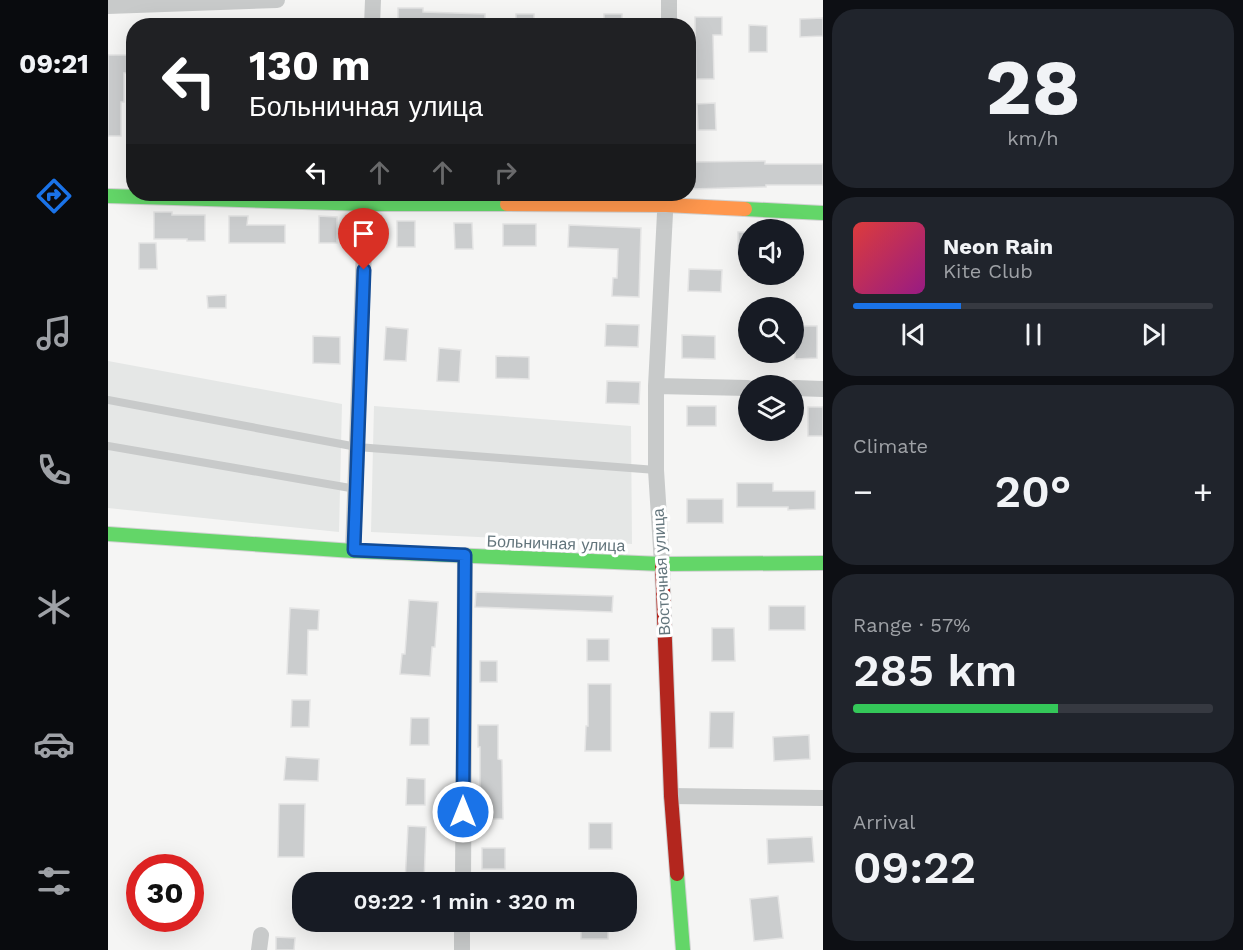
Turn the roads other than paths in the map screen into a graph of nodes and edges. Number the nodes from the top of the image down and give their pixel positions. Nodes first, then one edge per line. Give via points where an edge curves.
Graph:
1 (278, 0) edge
2 (372, 0) edge
3 (669, 0) edge
4 (108, 6) edge
5 (372, 18) edge
6 (669, 18) edge
7 (108, 196) edge
8 (126, 196) edge
9 (366, 201) edge
10 (666, 201) edge
11 (688, 201) edge
12 (823, 213) edge
13 (656, 386) junction
14 (738, 388) edge
15 (804, 388) edge
16 (823, 389) edge
17 (108, 400) edge
18 (108, 446) edge
19 (357, 447) junction
20 (656, 470) junction
21 (356, 489) junction
22 (108, 534) edge
23 (354, 550) junction
24 (465, 555) junction
25 (823, 563) edge
26 (662, 564) junction
27 (671, 796) junction
28 (823, 798) edge
29 (463, 872) edge
30 (462, 932) edge
31 (462, 950) edge
32 (683, 950) edge

1 - 4 street
2 - 5 street
3 - 6 street
7 - 8 street
9 - 19 street
10 - 13 street, Восточная улица
11 - 12 street
13 - 14 street
13 - 20 street, Восточная улица
15 - 16 street
17 - 19 lane
18 - 21 lane
19 - 20 lane
19 - 21 street
20 - 26 street, Восточная улица
21 - 23 street
22 - 23 street, Больничная улица
23 - 24 street, Больничная улица
24 - 26 street, Больничная улица
24 - 29 street
25 - 26 street, Больничная улица
26 - 27 street, Восточная улица
27 - 28 street
27 - 32 street, Восточная улица
30 - 31 street

